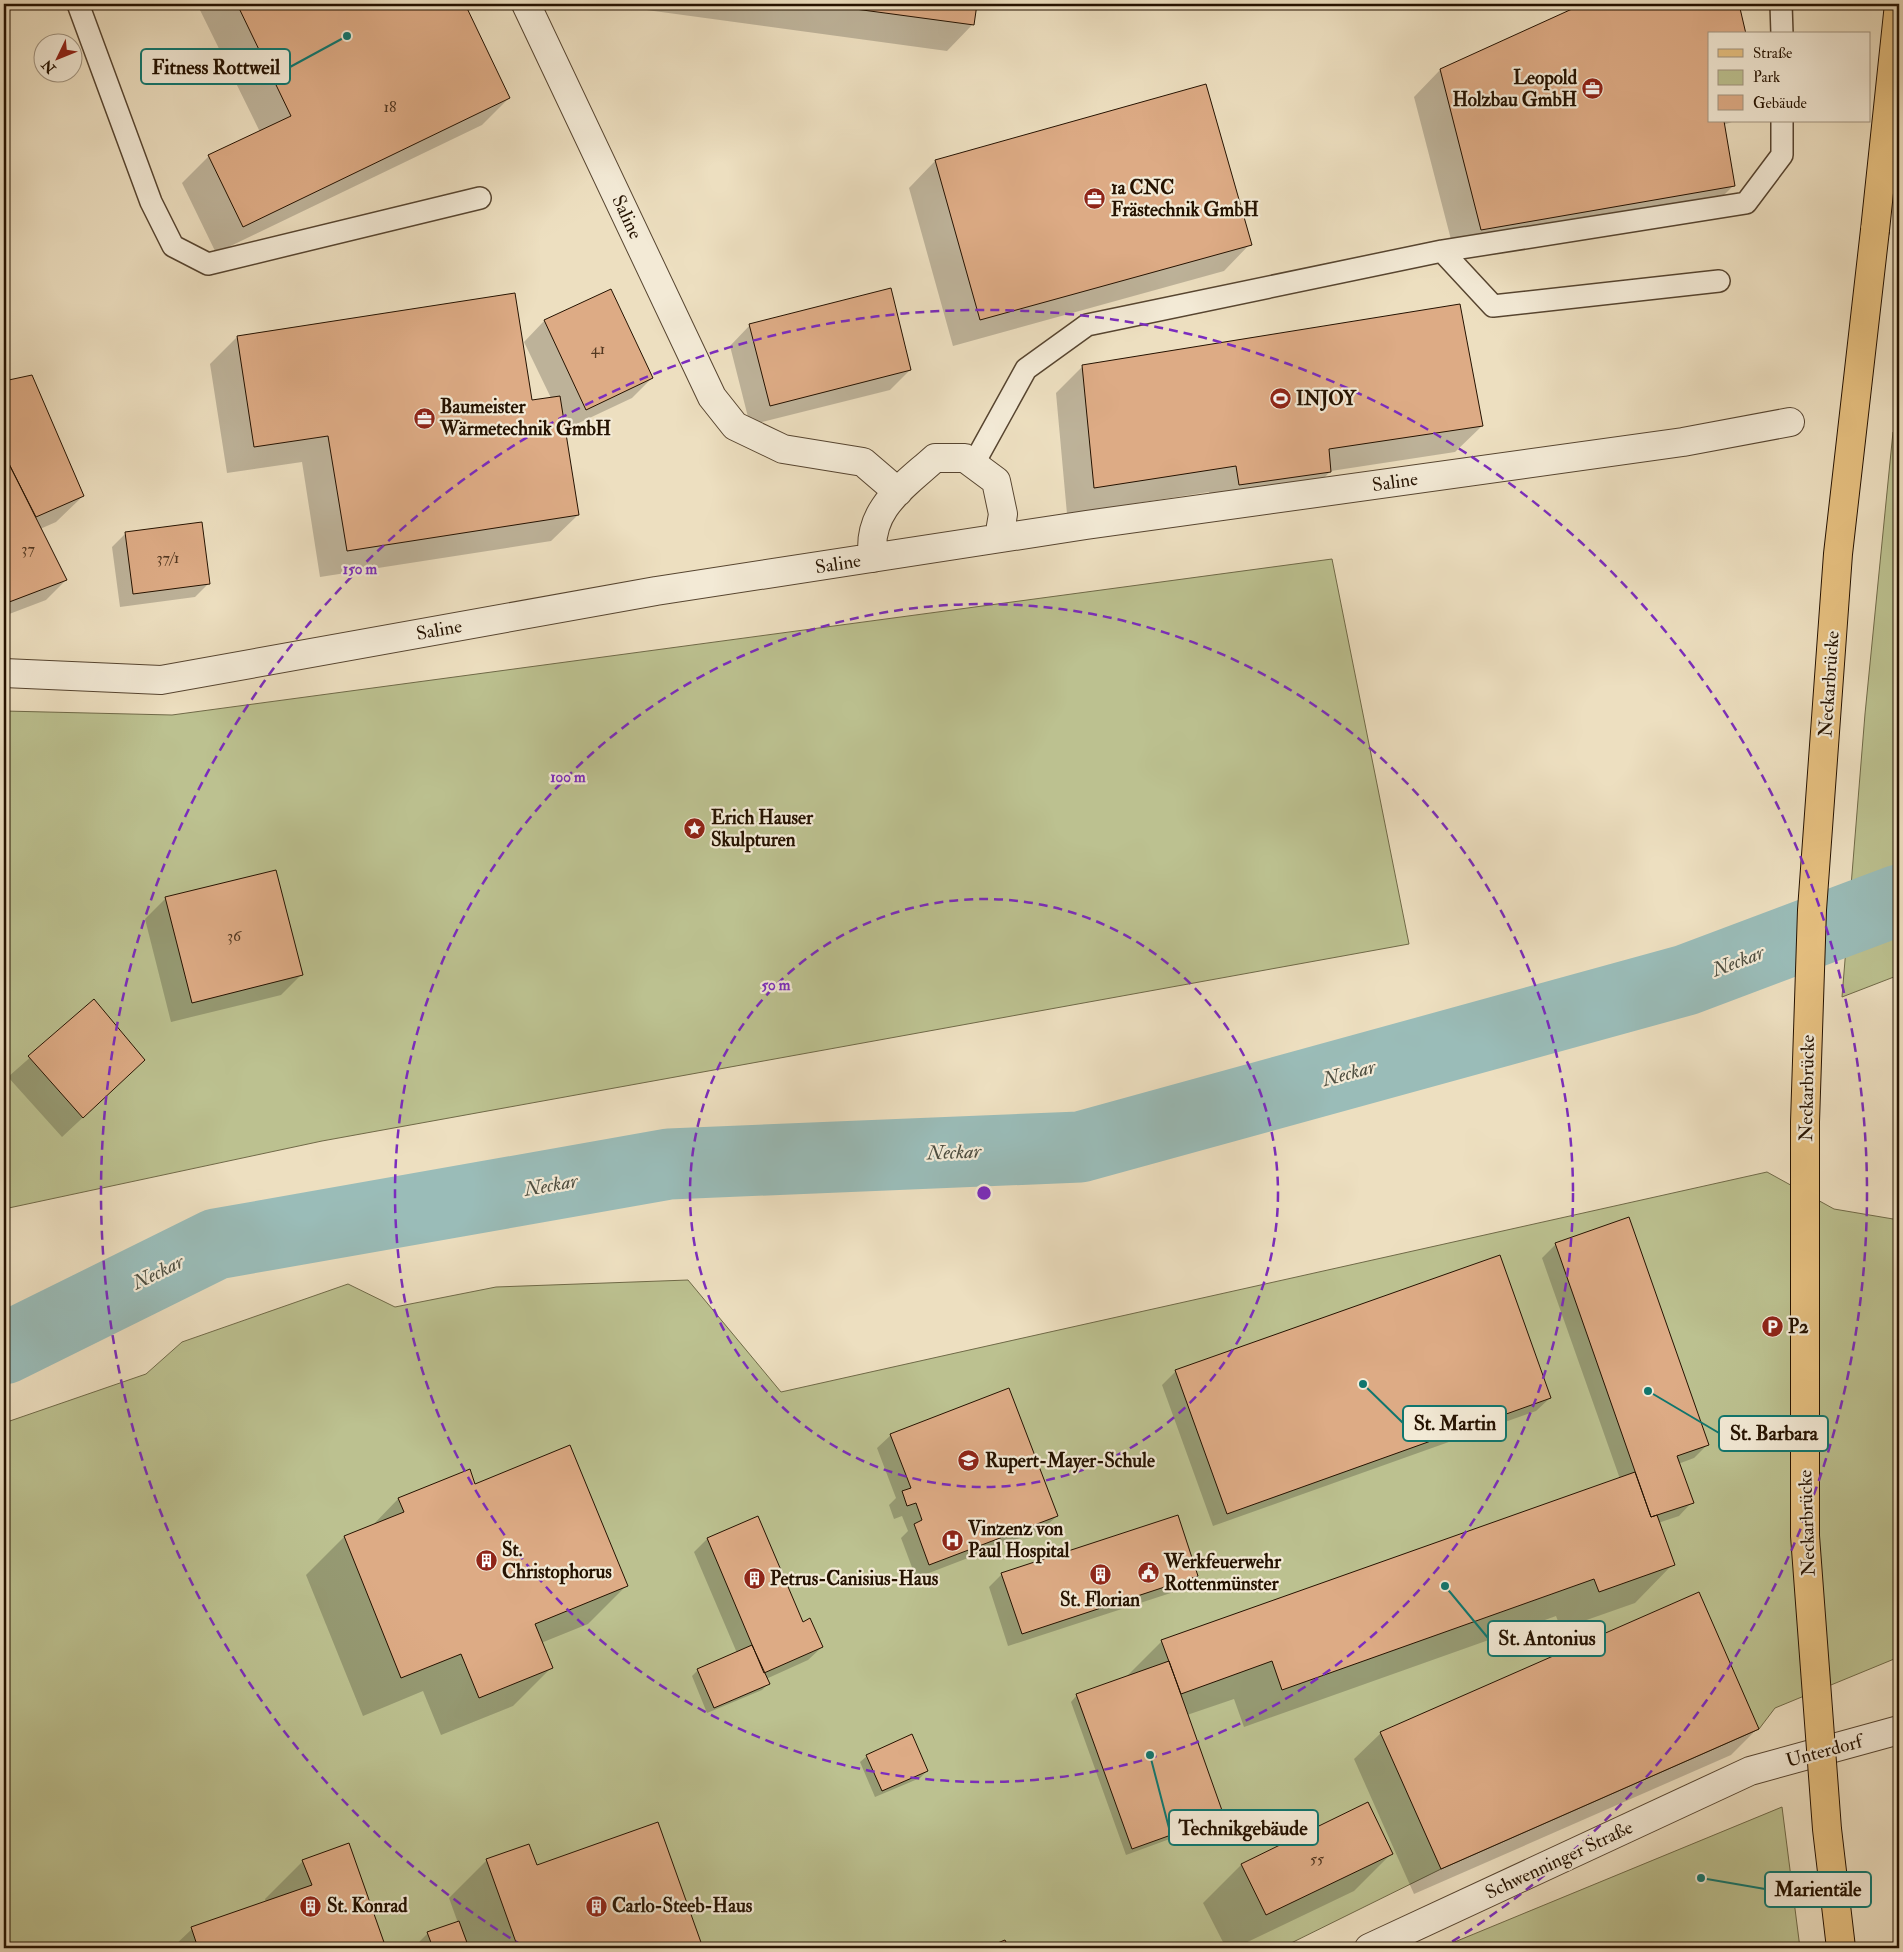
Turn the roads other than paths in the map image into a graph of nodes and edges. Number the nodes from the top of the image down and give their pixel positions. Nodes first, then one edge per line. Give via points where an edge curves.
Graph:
1 (78, 4) edge
2 (526, 4) edge
3 (1781, 4) edge
4 (1899, 4) edge
5 (1782, 32) edge
6 (1782, 122) edge
7 (480, 198) dead end
8 (1442, 251) junction
9 (1719, 281) dead end
10 (1790, 422) dead end
11 (974, 464) junction
12 (898, 492) junction
13 (999, 538) junction
14 (873, 558) junction
15 (4, 673) edge
16 (1899, 1730) edge
17 (1750, 1771) joint
18 (1369, 1948) edge
19 (1841, 1948) edge

1 - 7 lane via 151,202 173,246 208,264
2 - 12 street, Saline via 712,397 735,426 783,449 863,462
3 - 5 lane
4 - 19 main road, Neckarbrücke, bridge via 1838,554 1812,910 1805,1122 1805,1536 1827,1829
6 - 8 lane via 1782,155 1746,203
8 - 9 lane via 1493,306
8 - 11 lane via 1087,325 1026,369
10 - 13 street, Saline via 1684,442
11 - 12 street, Saline via 965,458 935,458
11 - 13 street, Saline via 996,482 1003,514
12 - 14 street, Saline via 884,506 872,530
13 - 14 street, Saline
14 - 15 street, Saline via 656,591 161,680
16 - 17 street, Unterdorf
17 - 18 street, Schwenninger Straße

